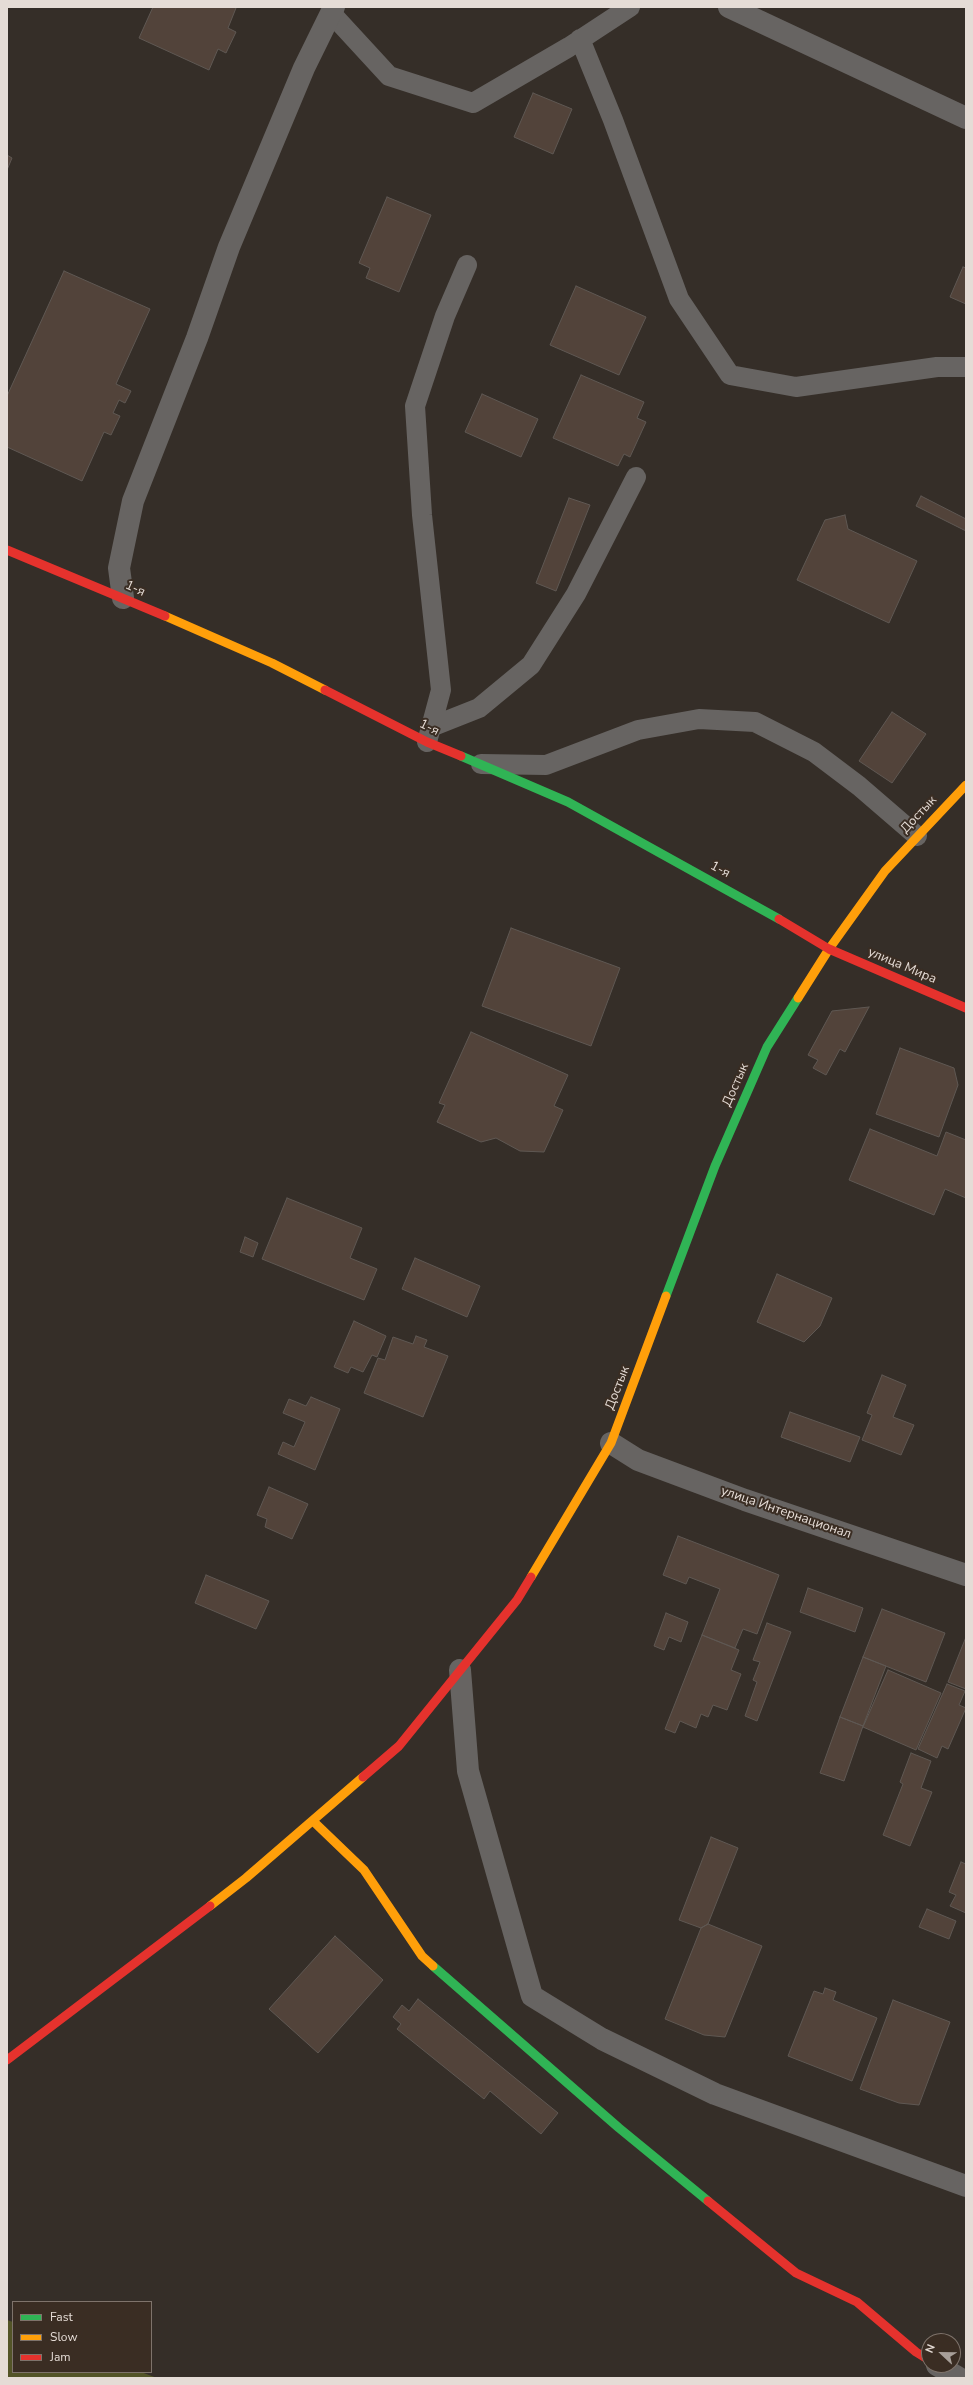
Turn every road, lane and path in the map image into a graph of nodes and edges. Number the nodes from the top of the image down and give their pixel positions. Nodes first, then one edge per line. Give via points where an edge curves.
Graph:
1 (630, 7) edge
2 (729, 7) edge
3 (333, 10) edge
4 (580, 40) junction
5 (966, 118) edge
6 (467, 265) dead end
7 (966, 367) edge
8 (636, 477) dead end
9 (7, 550) edge
10 (123, 598) junction
11 (429, 734) junction
12 (477, 763) junction
13 (966, 784) edge
14 (917, 836) junction
15 (829, 949) junction
16 (966, 1008) edge
17 (611, 1443) junction
18 (966, 1575) edge
19 (460, 1670) junction
20 (313, 1821) junction
21 (7, 2060) edge
22 (966, 2186) edge
23 (921, 2355) edge

1 - 4 lane
2 - 5 street
3 - 4 lane via 389,76 473,103
3 - 10 street via 304,68 229,247 197,338 133,501 119,568
4 - 7 lane via 614,120 679,299 730,376 796,387 937,367
6 - 11 lane via 445,316 416,406 422,515 441,690
8 - 11 lane via 576,594 531,665 479,708
9 - 10 street, 1-я
10 - 11 street, 1-я
11 - 12 street, 1-я
12 - 14 lane via 546,765 638,730 698,719 755,722 814,752 860,786
12 - 15 street, 1-я via 568,802 751,902
13 - 14 street, Достык
14 - 15 street, Достык via 885,871
15 - 16 street, улица Мира
15 - 17 street, Достык via 767,1047 715,1166
17 - 18 street, улица Интернационал via 645,1463
17 - 19 street, Достык via 517,1600
19 - 20 street, Достык via 399,1746
19 - 22 street via 468,1771 532,1996 602,2039 715,2094
20 - 21 street, Достык via 246,1878
20 - 23 street via 364,1870 422,1956 619,2128 796,2273 857,2302

